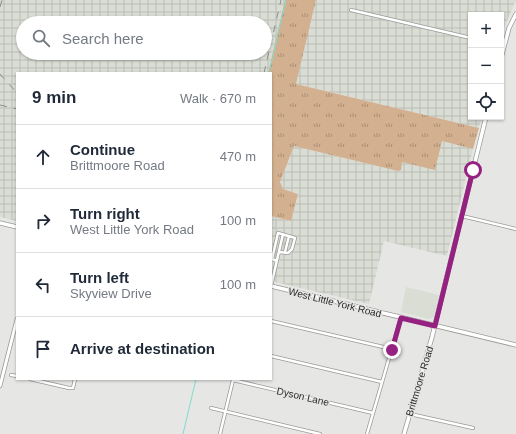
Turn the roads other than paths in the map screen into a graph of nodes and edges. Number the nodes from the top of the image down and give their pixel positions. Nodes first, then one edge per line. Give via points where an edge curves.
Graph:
1 (351, 10) dead end
2 (516, 14) edge
3 (468, 37) edge
4 (504, 41) edge
5 (485, 120) edge
6 (462, 216) junction
7 (0, 223) edge
8 (16, 227) edge
9 (516, 229) edge
10 (284, 234) junction
11 (289, 236) junction
12 (279, 252) junction
13 (285, 252) junction
14 (277, 261) junction
15 (272, 282) edge
16 (272, 286) edge
17 (401, 318) junction
18 (272, 321) edge
19 (16, 326) edge
20 (435, 326) junction
21 (516, 345) edge
22 (392, 350) junction
23 (272, 356) edge
24 (11, 375) dead end
25 (16, 376) edge
26 (34, 380) edge
27 (75, 380) edge
28 (233, 380) edge
29 (382, 382) junction
30 (0, 386) edge
31 (211, 408) dead end
32 (225, 412) junction
33 (373, 413) junction
34 (410, 414) junction
35 (473, 428) dead end
36 (220, 434) edge
37 (320, 434) edge
38 (367, 434) edge
39 (404, 434) edge

1 - 3 street
2 - 4 main road
5 - 6 main road, Brittmoore Road
6 - 9 street
6 - 20 main road, Brittmoore Road
7 - 8 main road
10 - 11 street
10 - 12 street
10 - 14 street via 277,234 272,259
11 - 13 street
11 - 13 street via 295,238 294,245
12 - 13 street
12 - 14 street
14 - 15 street
16 - 17 main road, West Little York Road
17 - 20 main road, West Little York Road
17 - 22 street
18 - 22 street
19 - 30 street
20 - 21 main road, West Little York Road
20 - 34 main road, Brittmoore Road
22 - 29 street
23 - 29 street
24 - 25 street
26 - 27 street via 69,388 73,388
28 - 32 street
28 - 33 street, Dyson Lane
29 - 33 street
31 - 32 street
32 - 36 street
32 - 37 street
33 - 38 street
34 - 35 street
34 - 39 main road, Brittmoore Road

